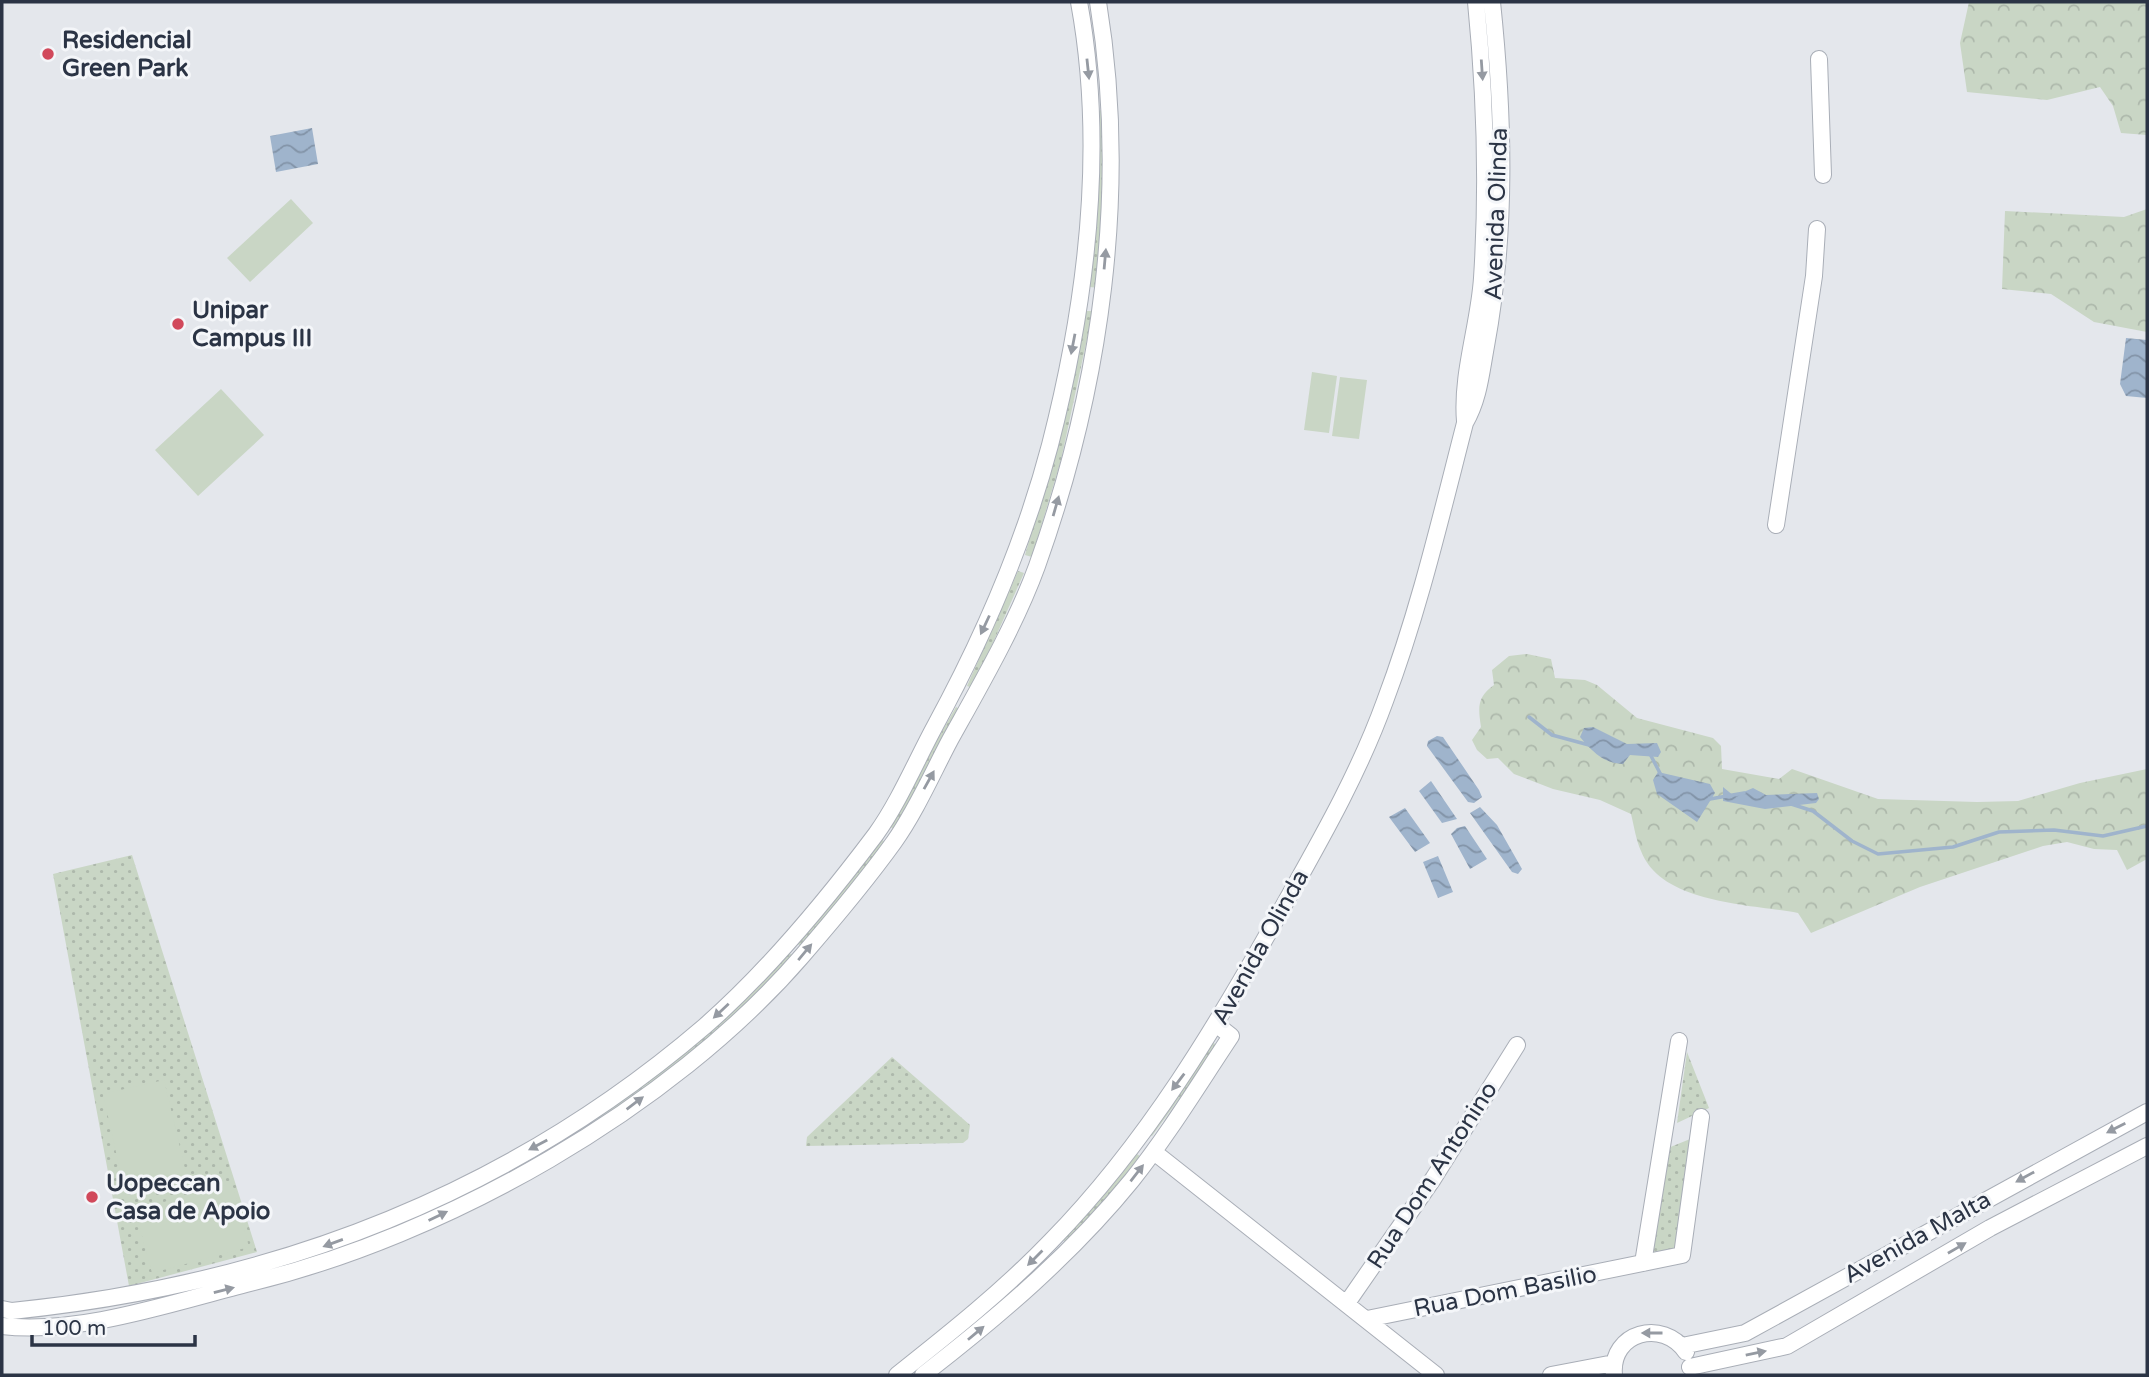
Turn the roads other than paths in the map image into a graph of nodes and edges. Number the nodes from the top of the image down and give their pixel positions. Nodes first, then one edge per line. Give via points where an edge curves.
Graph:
1 (1079, 2) edge
2 (1098, 2) edge
3 (1476, 2) edge
4 (1492, 2) edge
5 (1819, 59) dead end
6 (1109, 101) junction
7 (1091, 102) junction
8 (1823, 175) dead end
9 (1817, 229) dead end
10 (1491, 262) junction
11 (1081, 301) junction
12 (1101, 303) junction
13 (1776, 524) dead end
14 (1217, 1025) junction
15 (1679, 1041) dead end
16 (1517, 1045) dead end
17 (2147, 1112) edge
18 (1701, 1116) dead end
19 (2147, 1146) edge
20 (1154, 1152) junction
21 (1643, 1263) junction
22 (1347, 1303) junction
23 (2, 1310) edge
24 (1367, 1319) junction
25 (2, 1326) edge
26 (1682, 1346) junction
27 (1614, 1369) edge
28 (1689, 1371) edge
29 (897, 1375) edge
30 (923, 1375) edge
31 (1436, 1375) edge
32 (1551, 1375) edge

1 -> 7 street
2 - 6 street
3 -> 10 street, Avenida Olinda
4 - 10 street, Avenida Olinda via 1500,97
5 - 8 street
6 - 7 street
12 -> 6 street via 1108,223
7 - 11 street via 1091,204
9 - 13 street
10 - 14 street, Avenida Olinda via 1476,403 1465,422 1421,590 1385,703 1334,815
11 - 12 street
11 -> 23 street via 1032,511 1014,563 955,690 878,831 750,984 632,1083 547,1140 392,1220 303,1254 130,1296
25 -> 12 street via 71,1323 134,1311 309,1269 401,1234 558,1155 631,1107 722,1035 801,957 896,839 974,698 1035,571 1050,525 1086,399
14 - 20 street, Avenida Olinda via 1231,1036
14 -> 29 street, Avenida Olinda via 1137,1139 1051,1242
15 - 21 street
16 - 22 street, Rua Dom Antonino via 1433,1179
17 -> 26 street, Avenida Malta via 1745,1334
18 - 21 street, Rua Dom Basilio via 1682,1255
28 -> 19 street, Avenida Malta via 1787,1346 1990,1228
20 - 22 street
30 -> 20 street, Avenida Olinda via 1050,1268
21 - 24 street, Rua Dom Basilio
22 - 24 street
24 - 31 street
26 -> 27 street via 1662,1333 1639,1334 1620,1348
26 - 28 street
27 - 32 street

